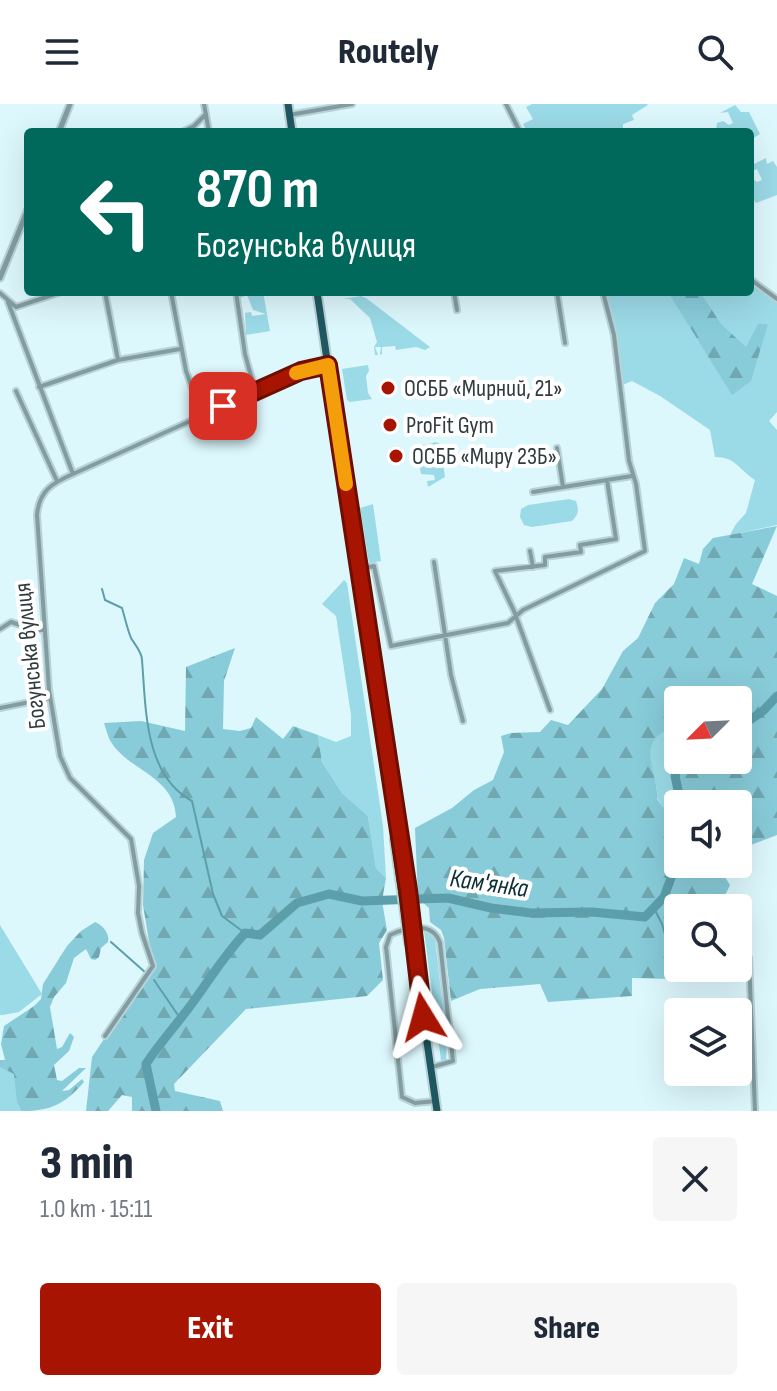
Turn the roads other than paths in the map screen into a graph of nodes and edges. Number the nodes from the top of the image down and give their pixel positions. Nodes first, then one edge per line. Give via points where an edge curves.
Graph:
1 (70, 104) edge
2 (204, 104) edge
3 (288, 104) edge
4 (352, 104) edge
5 (506, 104) edge
6 (206, 114) junction
7 (289, 115) junction
8 (61, 128) edge
9 (190, 128) edge
10 (208, 128) edge
11 (291, 128) edge
12 (518, 128) edge
13 (24, 219) edge
14 (0, 278) edge
15 (754, 282) edge
16 (0, 293) edge
17 (49, 296) edge
18 (106, 296) edge
19 (172, 296) edge
20 (237, 296) edge
21 (318, 296) edge
22 (455, 296) edge
23 (558, 296) edge
24 (604, 296) edge
25 (777, 299) edge
26 (8, 302) junction
27 (457, 310) dead end
28 (565, 343) dead end
29 (180, 349) junction
30 (118, 360) junction
31 (328, 365) junction
32 (39, 387) junction
33 (16, 391) dead end
34 (255, 391) junction
35 (202, 415) junction
36 (557, 448) dead end
37 (73, 474) junction
38 (632, 476) junction
39 (607, 480) junction
40 (57, 481) junction
41 (563, 487) junction
42 (533, 492) dead end
43 (530, 551) dead end
44 (434, 562) dead end
45 (533, 567) junction
46 (359, 569) junction
47 (515, 619) junction
48 (0, 629) edge
49 (44, 630) junction
50 (445, 635) junction
51 (50, 698) junction
52 (0, 708) edge
53 (550, 710) dead end
54 (463, 721) dead end
55 (750, 982) edge
56 (105, 1036) dead end
57 (431, 1067) junction
58 (436, 1101) junction
59 (437, 1111) edge
60 (755, 1111) edge

1 - 8 street
2 - 6 street
3 - 7 main road
4 - 7 street
5 - 12 street
6 - 9 street
6 - 10 street
7 - 11 main road
13 - 14 street
15 - 25 street
16 - 26 street
17 - 26 street via 16,307
18 - 30 street
19 - 29 street
20 - 34 street
21 - 31 main road
22 - 27 street
23 - 28 street
24 - 38 street
26 - 32 street
29 - 30 street
29 - 35 street
30 - 32 street
31 - 34 street
31 - 46 main road
32 - 37 street
33 - 40 street
34 - 35 street
35 - 37 street
36 - 41 street
37 - 40 street
38 - 39 street
38 - 47 street via 645,551 523,610
39 - 41 street
39 - 45 street via 616,539 580,545 581,552 545,557 545,565
40 - 49 street, Богунська вулиця via 45,490 37,515
41 - 42 street
43 - 45 street
44 - 50 street
45 - 47 street via 495,571
46 - 50 street via 374,566 391,646
46 - 57 main road, bridge
47 - 50 street
47 - 53 street
48 - 49 street via 11,622
49 - 51 street, Богунська вулиця
50 - 54 street
51 - 52 street
51 - 56 street, Богунська вулиця via 60,756 70,778 131,839 138,913 153,966
55 - 60 street
57 - 58 main road
57 - 58 street via 453,1061 440,943 436,933 423,928 390,935 386,947 402,1097 415,1103
58 - 59 main road

